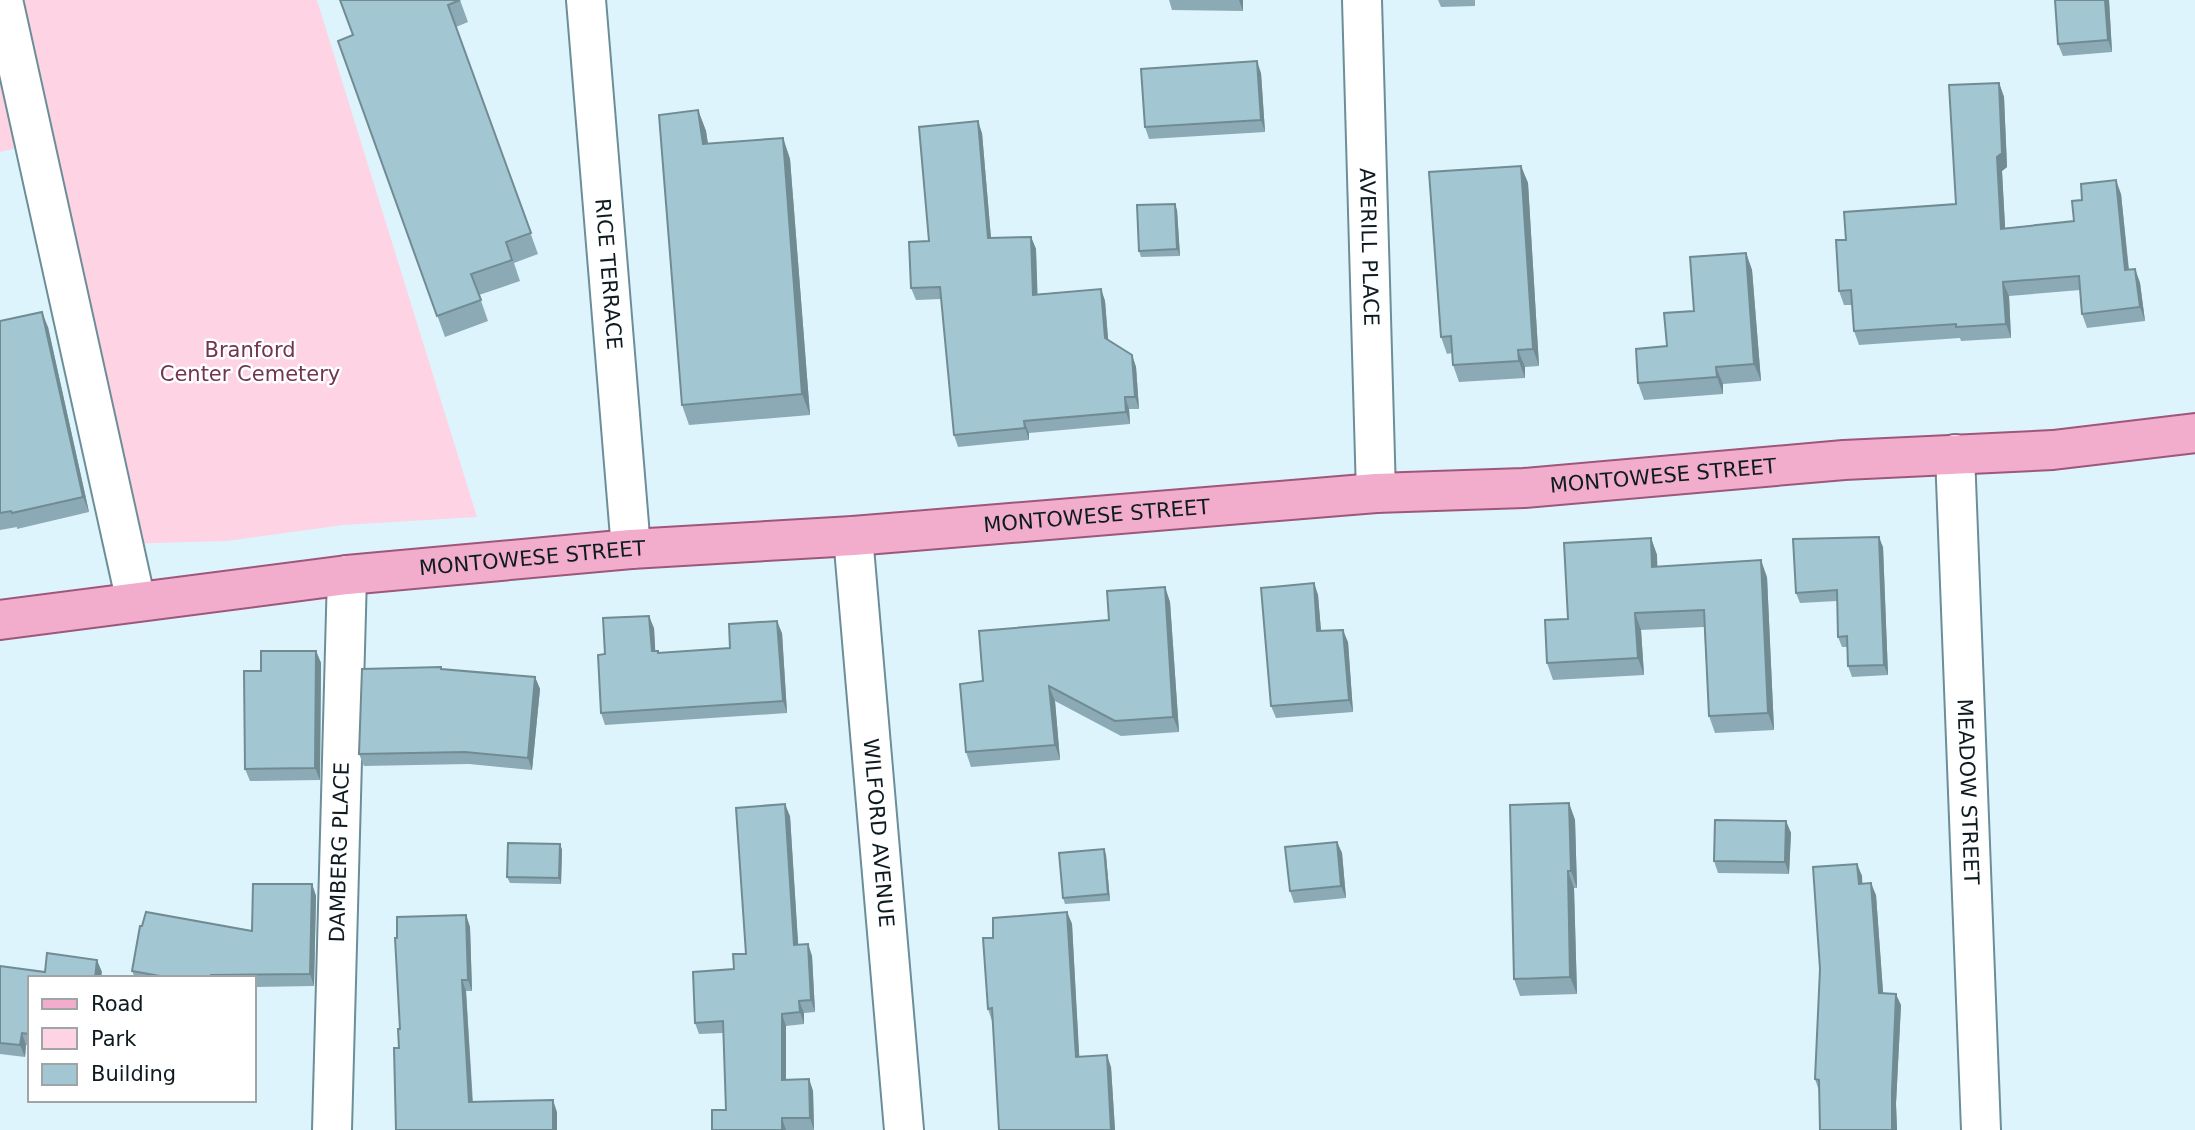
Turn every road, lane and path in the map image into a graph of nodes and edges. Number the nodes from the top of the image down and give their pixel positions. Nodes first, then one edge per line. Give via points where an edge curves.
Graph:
1 (4, 0) edge
2 (586, 0) edge
3 (1362, 0) edge
4 (2195, 433) edge
5 (1955, 454) junction
6 (1376, 493) junction
7 (853, 536) junction
8 (631, 549) junction
9 (347, 575) junction
10 (136, 602) junction
11 (0, 620) edge
12 (332, 1130) edge
13 (904, 1130) edge
14 (1981, 1130) edge

1 - 10 street
2 - 8 street, RICE TERRACE
3 - 6 street, AVERILL PLACE
4 - 5 main road, MONTOWESE STREET via 2053,450
5 - 6 main road, MONTOWESE STREET via 1524,488
5 - 14 street, MEADOW STREET
6 - 7 main road, MONTOWESE STREET
7 - 8 main road, MONTOWESE STREET
7 - 13 street, WILFORD AVENUE
8 - 9 main road, MONTOWESE STREET
9 - 10 main road, MONTOWESE STREET
9 - 12 street, DAMBERG PLACE
10 - 11 main road, MONTOWESE STREET

